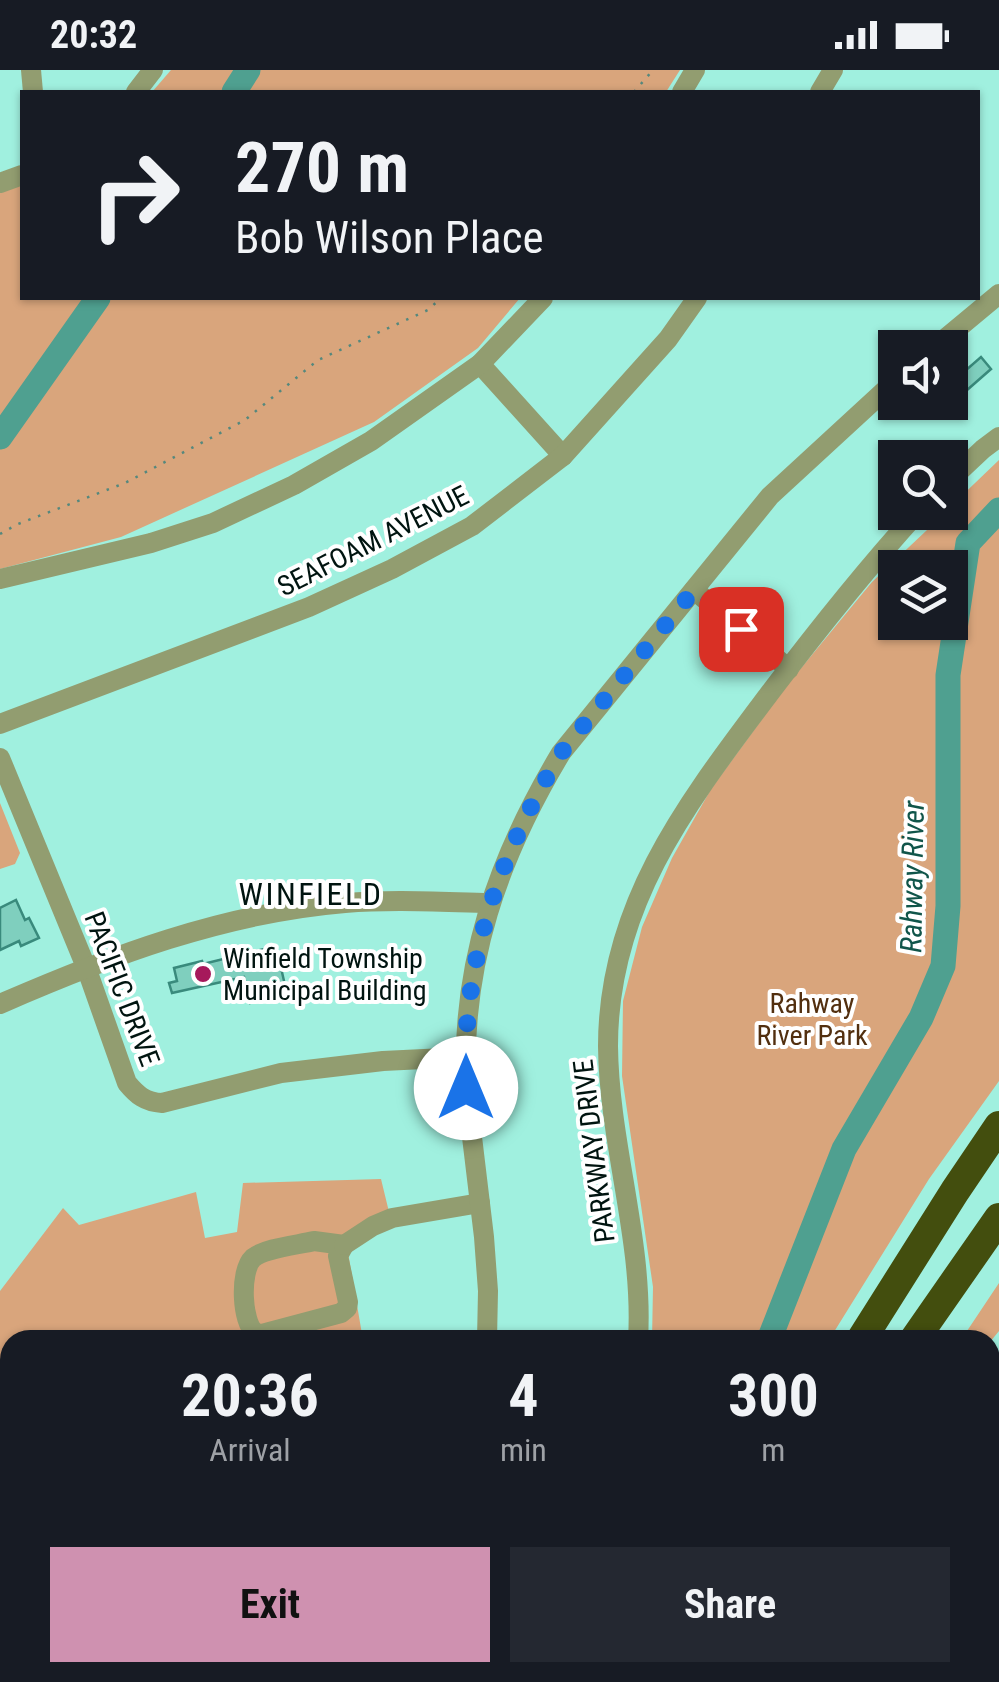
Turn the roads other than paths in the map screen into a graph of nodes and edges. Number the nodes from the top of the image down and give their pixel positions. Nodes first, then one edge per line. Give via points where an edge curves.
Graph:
1 (999, 294) edge
2 (541, 300) edge
3 (696, 300) edge
4 (956, 330) edge
5 (480, 364) junction
6 (878, 397) edge
7 (999, 438) edge
8 (564, 456) junction
9 (968, 463) edge
10 (902, 530) edge
11 (0, 579) edge
12 (694, 590) junction
13 (788, 669) junction
14 (0, 724) edge
15 (0, 758) edge
16 (490, 903) junction
17 (86, 967) junction
18 (0, 1004) edge
19 (465, 1057) junction
20 (999, 1126) edge
21 (480, 1203) junction
22 (999, 1218) edge
23 (344, 1245) junction
24 (252, 1330) edge
25 (277, 1330) edge
26 (487, 1330) edge
27 (638, 1330) edge
28 (867, 1330) edge
29 (921, 1330) edge
30 (934, 1330) edge

1 - 4 street
2 - 5 street
3 - 8 street, SEAFOAM AVENUE
5 - 8 street
5 - 11 street via 372,441 213,523
6 - 12 street via 770,496
7 - 9 street
8 - 14 street, SEAFOAM AVENUE via 472,526 392,569 293,614
10 - 13 street, PARKWAY DRIVE
12 - 13 street
12 - 16 street via 561,753
13 - 27 street, PARKWAY DRIVE via 678,820 641,888 622,950 608,1045
15 - 17 street, PACIFIC DRIVE
16 - 17 street via 400,900 290,909
16 - 19 street via 472,970
17 - 18 street
17 - 19 street, PACIFIC DRIVE via 127,1082 150,1102 281,1072
19 - 21 street
20 - 28 highway
21 - 23 street via 392,1218
21 - 26 street
22 - 29 highway
22 - 30 highway
23 - 24 street via 314,1241 257,1254 242,1291
23 - 25 street via 338,1256 347,1308

